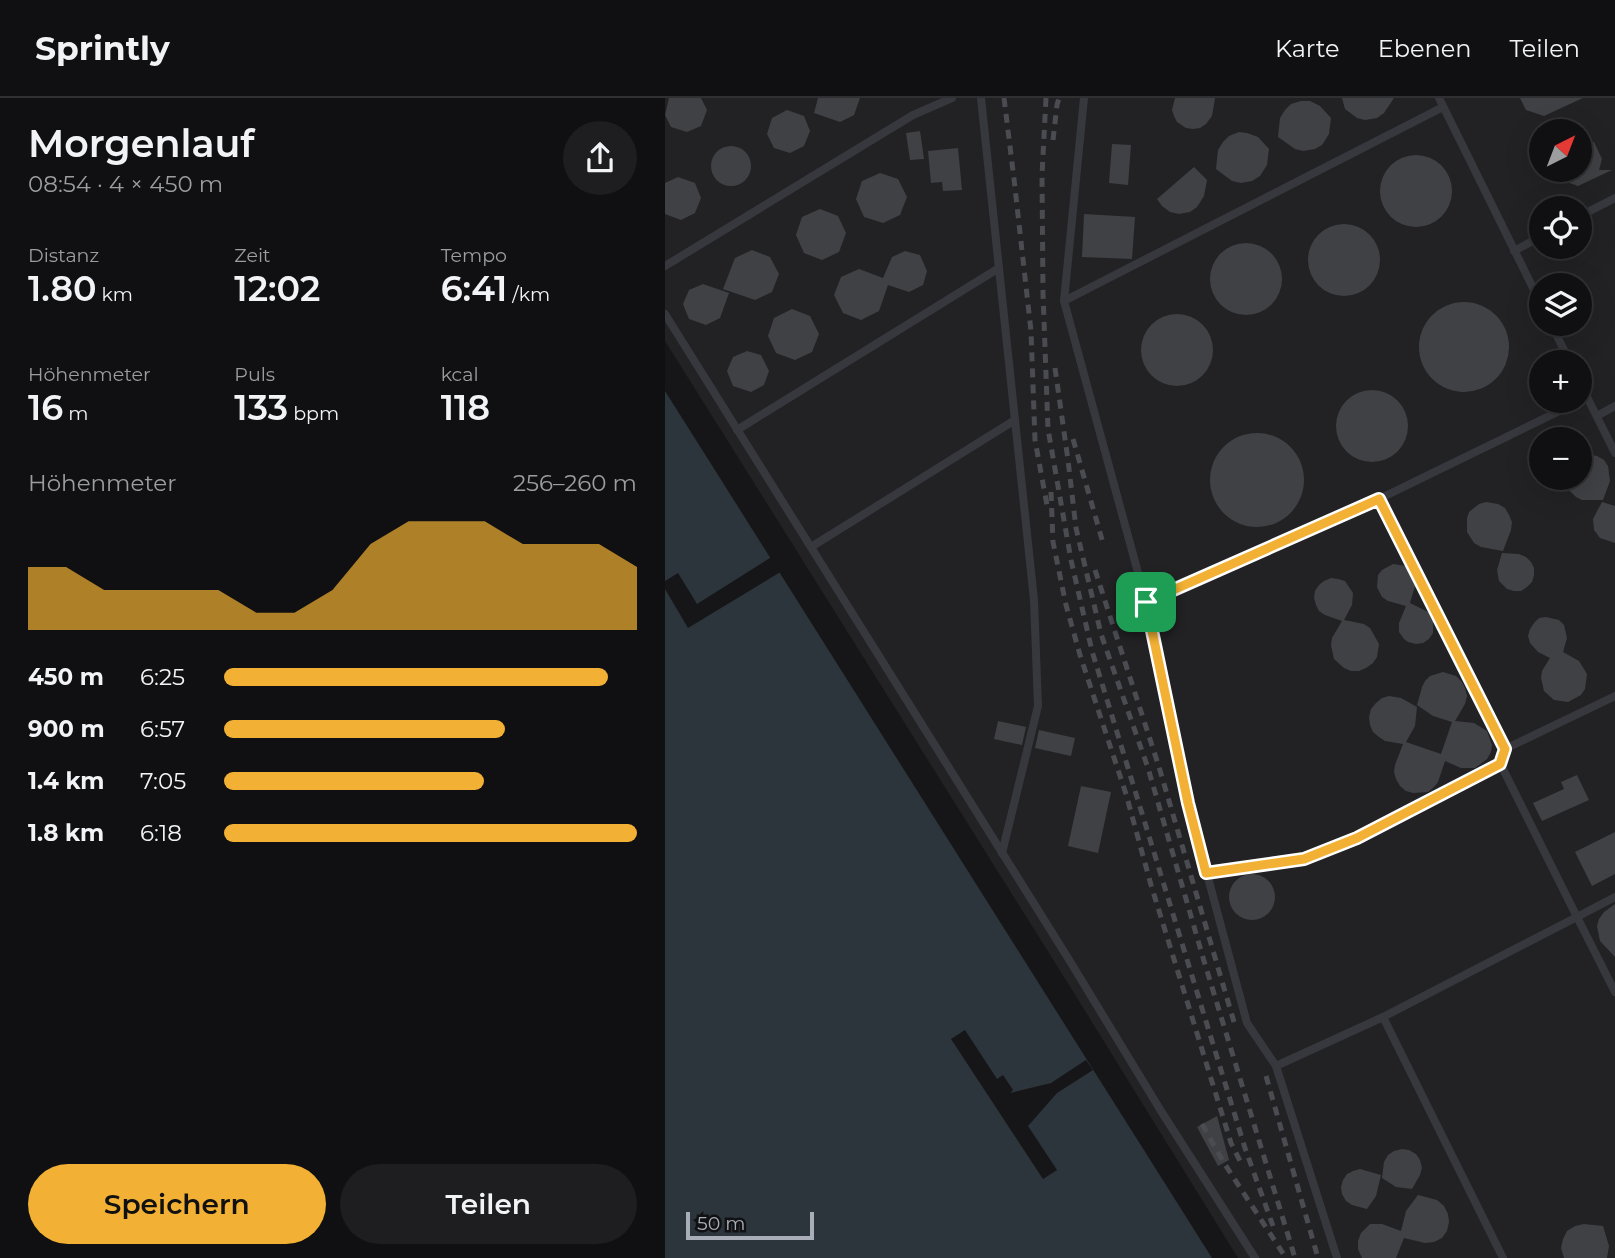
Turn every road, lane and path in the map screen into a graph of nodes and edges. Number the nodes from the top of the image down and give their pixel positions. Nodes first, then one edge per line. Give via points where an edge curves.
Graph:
1 (952, 98) edge
2 (981, 98) edge
3 (1084, 98) edge
4 (1439, 98) edge
5 (1443, 107) junction
6 (1615, 198) edge
7 (1592, 210) edge
8 (1529, 243) edge
9 (1514, 251) junction
10 (665, 266) edge
11 (999, 268) junction
12 (1529, 280) edge
13 (1064, 301) junction
14 (665, 314) edge
15 (1615, 406) edge
16 (1592, 411) edge
17 (1555, 413) edge
18 (1597, 416) junction
19 (1015, 420) junction
20 (737, 430) junction
21 (1615, 453) edge
22 (1379, 499) junction
23 (811, 547) junction
24 (1146, 602) junction
25 (1615, 696) edge
26 (1505, 749) junction
27 (1500, 764) junction
28 (1002, 853) junction
29 (1206, 873) junction
30 (1615, 897) edge
31 (1577, 917) junction
32 (1615, 992) edge
33 (1383, 1017) junction
34 (1276, 1066) junction
35 (1255, 1258) edge
36 (1337, 1258) edge
37 (1503, 1258) edge

1 - 10 lane via 913,115
2 - 11 lane
3 - 13 lane
4 - 5 lane
5 - 9 lane
5 - 13 lane
6 - 7 lane
8 - 9 lane
9 - 12 lane
11 - 19 lane
11 - 20 lane
13 - 24 lane
14 - 20 lane
15 - 18 lane
16 - 18 lane
17 - 22 lane
18 - 21 lane
19 - 23 lane
19 - 28 lane via 1034,600 1038,706
20 - 23 lane
22 - 24 lane
22 - 26 lane
23 - 28 lane
24 - 29 lane
25 - 26 lane
26 - 27 lane
27 - 29 lane via 1357,838 1304,859
27 - 31 lane
28 - 35 lane
29 - 34 lane via 1247,1023
30 - 31 lane
31 - 32 lane
31 - 33 lane
33 - 34 lane
33 - 37 lane
34 - 36 lane

